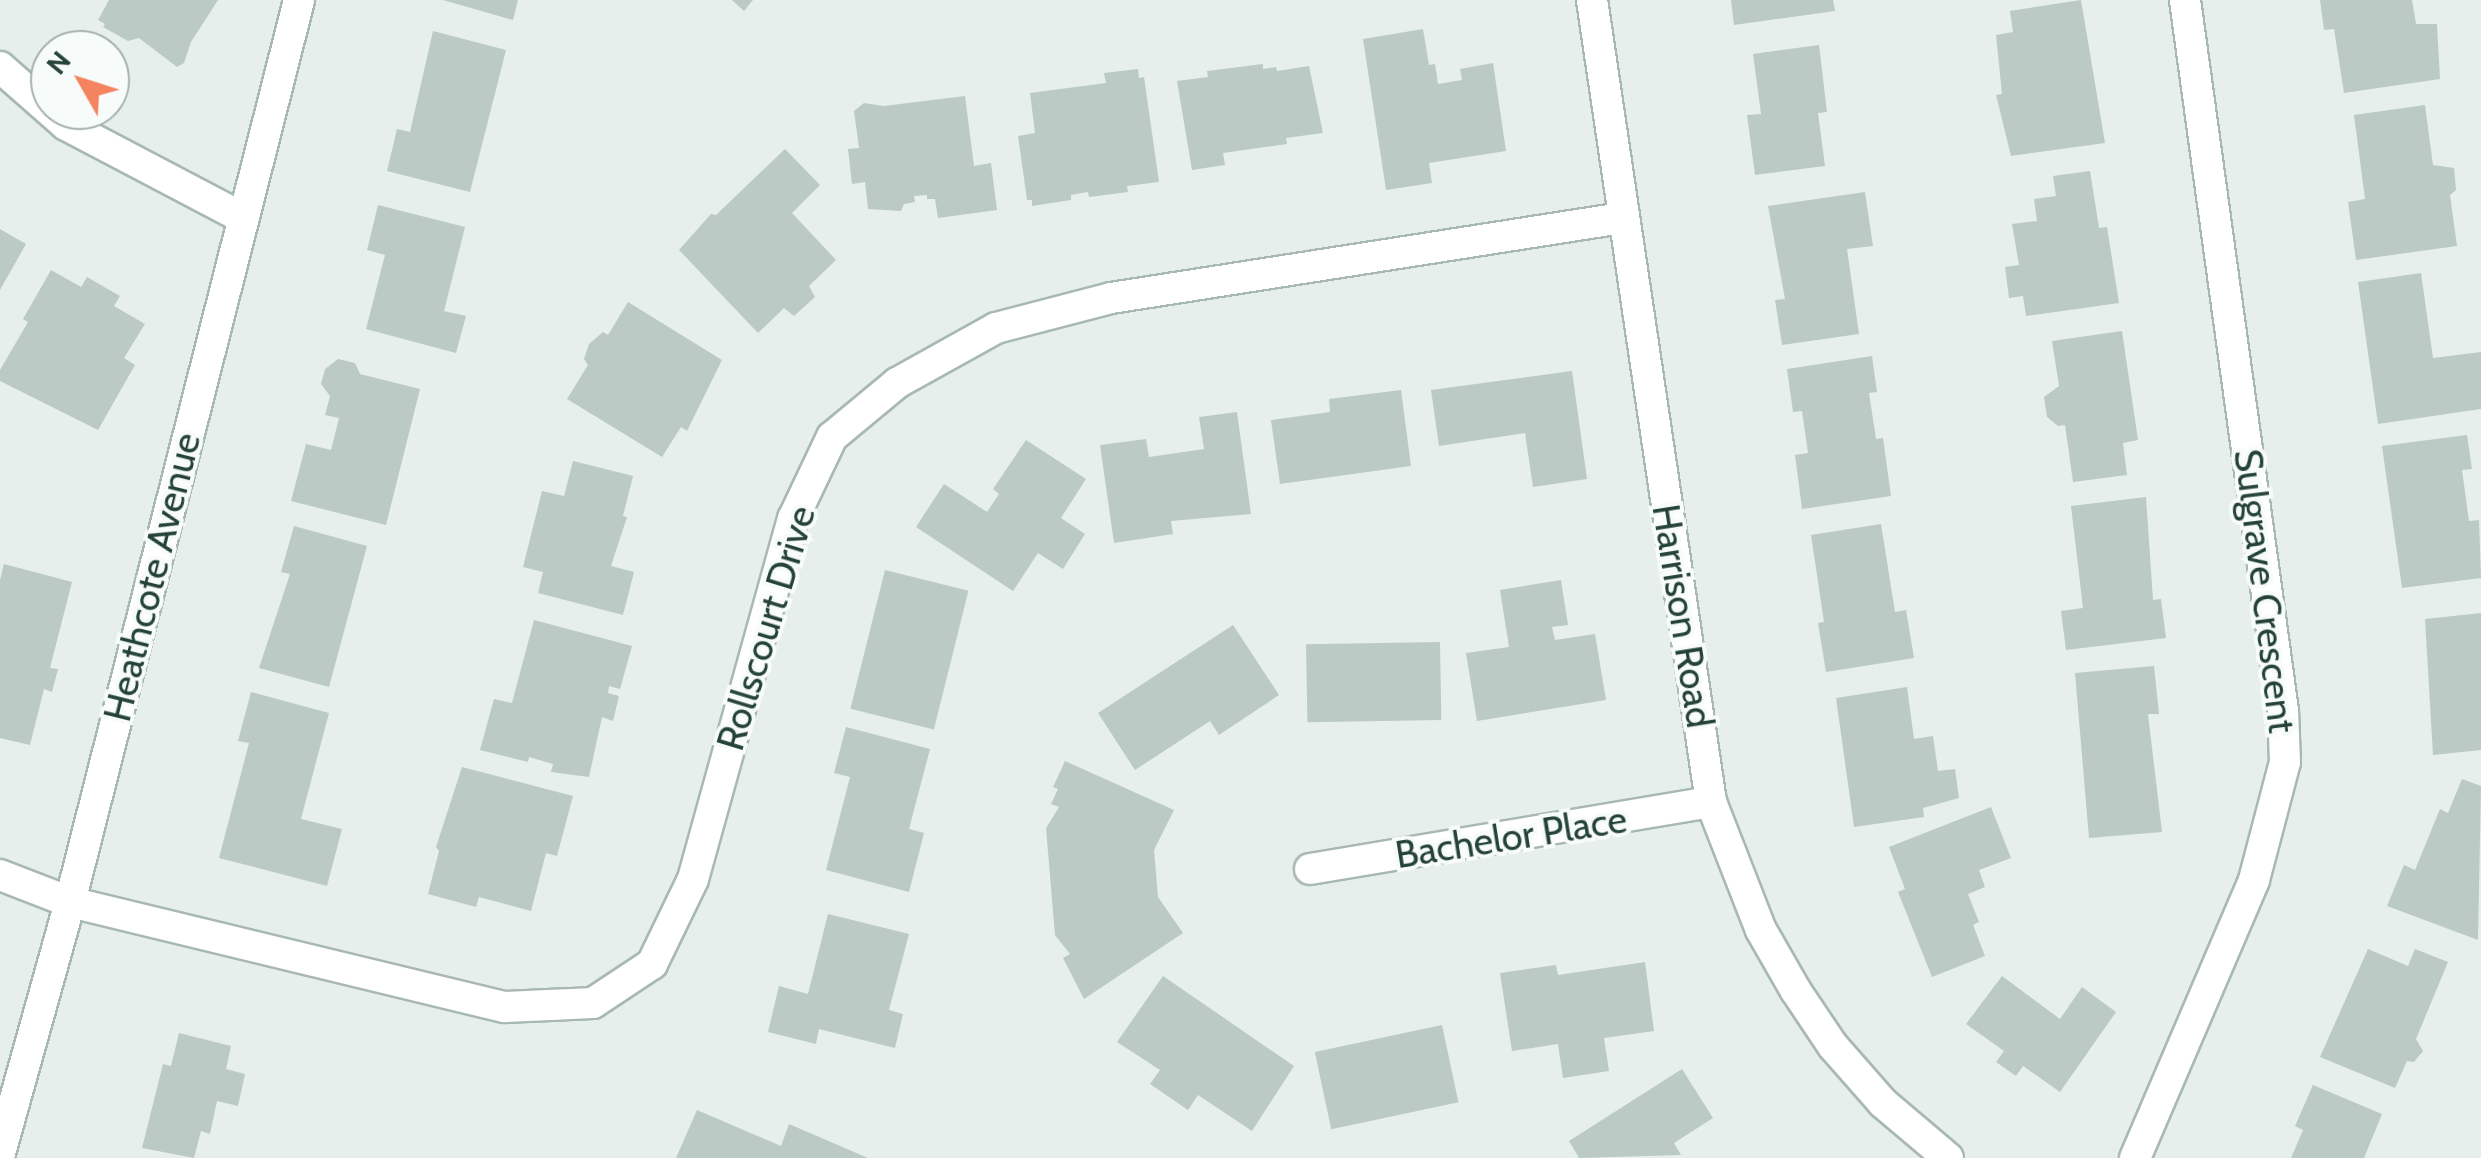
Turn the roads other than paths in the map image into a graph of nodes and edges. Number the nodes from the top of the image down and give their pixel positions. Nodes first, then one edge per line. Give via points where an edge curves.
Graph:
1 (299, 0) edge
2 (1592, 0) edge
3 (2185, 0) edge
4 (0, 68) edge
5 (243, 218) junction
6 (1622, 218) junction
7 (1712, 802) junction
8 (1310, 868) dead end
9 (0, 875) edge
10 (70, 902) junction
11 (0, 1153) edge
12 (1948, 1158) edge
13 (2134, 1158) edge

1 - 5 street, Heathcote Avenue
2 - 6 street, Harrison Road
3 - 13 street, Sulgrave Crescent via 2285,762 2254,880
4 - 5 street via 66,124
5 - 10 street, Heathcote Avenue
6 - 7 street, Harrison Road
6 - 10 street, Rollscourt Drive via 1111,298 996,328 897,383 832,437 793,518 685,896 652,964 594,1003 504,1007
7 - 8 street, Bachelor Place
7 - 12 street, Harrison Road via 1761,930 1814,1018 1883,1104
9 - 10 street, Rollscourt Drive
10 - 11 street, Heathcote Avenue

